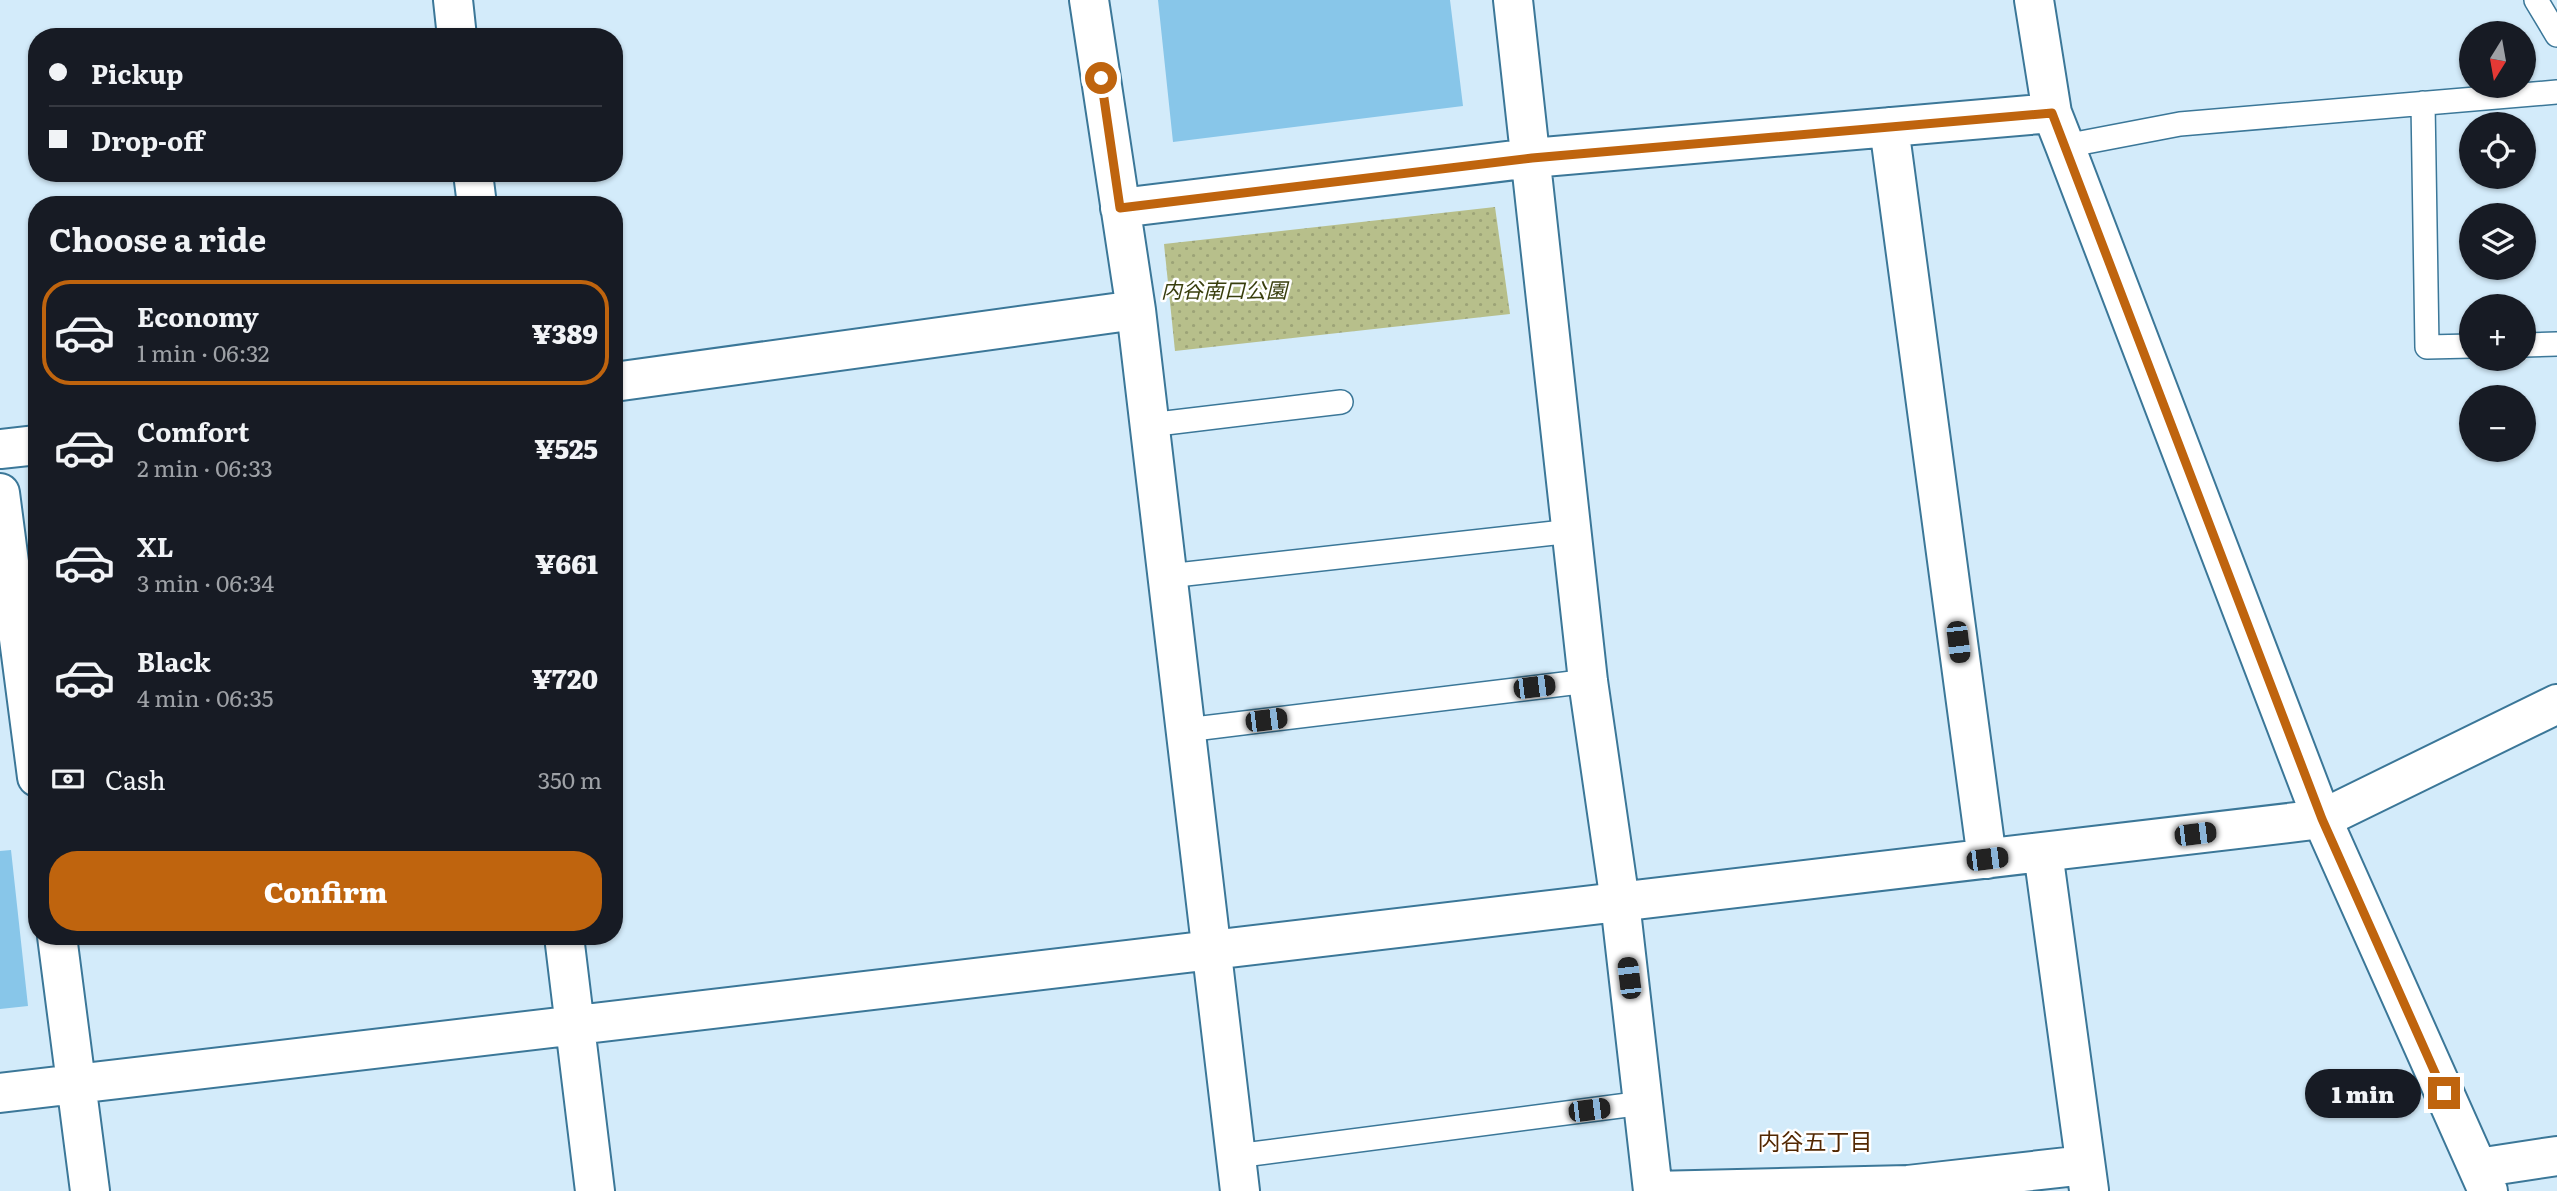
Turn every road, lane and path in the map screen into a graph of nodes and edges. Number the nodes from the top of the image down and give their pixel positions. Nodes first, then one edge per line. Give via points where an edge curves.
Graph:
1 (453, 0) edge
2 (1089, 0) edge
3 (1513, 0) edge
4 (2034, 0) edge
5 (2536, 0) edge
6 (456, 28) edge
7 (2557, 35) edge
8 (2557, 92) edge
9 (2423, 103) junction
10 (1889, 127) junction
11 (2059, 130) junction
12 (1532, 158) junction
13 (1120, 208) junction
14 (1136, 310) junction
15 (2557, 344) edge
16 (2536, 345) edge
17 (2459, 346) edge
18 (623, 381) edge
19 (1341, 402) dead end
20 (1149, 425) junction
21 (28, 446) edge
22 (0, 449) edge
23 (0, 493) edge
24 (1572, 531) junction
25 (3, 540) edge
26 (1168, 576) junction
27 (25, 596) edge
28 (28, 641) edge
29 (1588, 681) junction
30 (2557, 704) edge
31 (1186, 730) junction
32 (2322, 819) junction
33 (2043, 852) junction
34 (1987, 859) junction
35 (1620, 902) junction
36 (58, 945) edge
37 (565, 945) edge
38 (1213, 950) junction
39 (575, 1026) junction
40 (77, 1084) junction
41 (0, 1093) edge
42 (1643, 1103) junction
43 (2557, 1156) edge
44 (1238, 1174) edge
45 (2087, 1178) edge
46 (2483, 1180) edge
47 (90, 1191) edge
48 (594, 1191) edge
49 (1653, 1191) edge

1 - 6 street
2 - 13 street
3 - 12 street
4 - 11 street
5 - 7 lane
8 - 9 lane
9 - 11 lane
9 - 17 lane via 2427,347
10 - 11 street
10 - 12 street
10 - 34 street
11 - 32 street
12 - 13 street
12 - 24 street
13 - 14 street
14 - 18 street
14 - 20 street
15 - 16 lane
19 - 20 lane
20 - 26 street
21 - 22 street
23 - 25 street
24 - 26 lane
24 - 29 street
25 - 27 street
26 - 31 street
27 - 28 street
29 - 31 lane
29 - 35 street
30 - 32 street
31 - 38 street
32 - 33 street
32 - 46 street
33 - 34 street
33 - 45 street
34 - 35 street
35 - 38 street
35 - 42 street
36 - 40 street
37 - 39 street
38 - 39 street
38 - 44 street
39 - 40 street
39 - 48 street
40 - 41 street
40 - 47 street
42 - 44 lane
42 - 49 street
43 - 46 street
45 - 49 street

